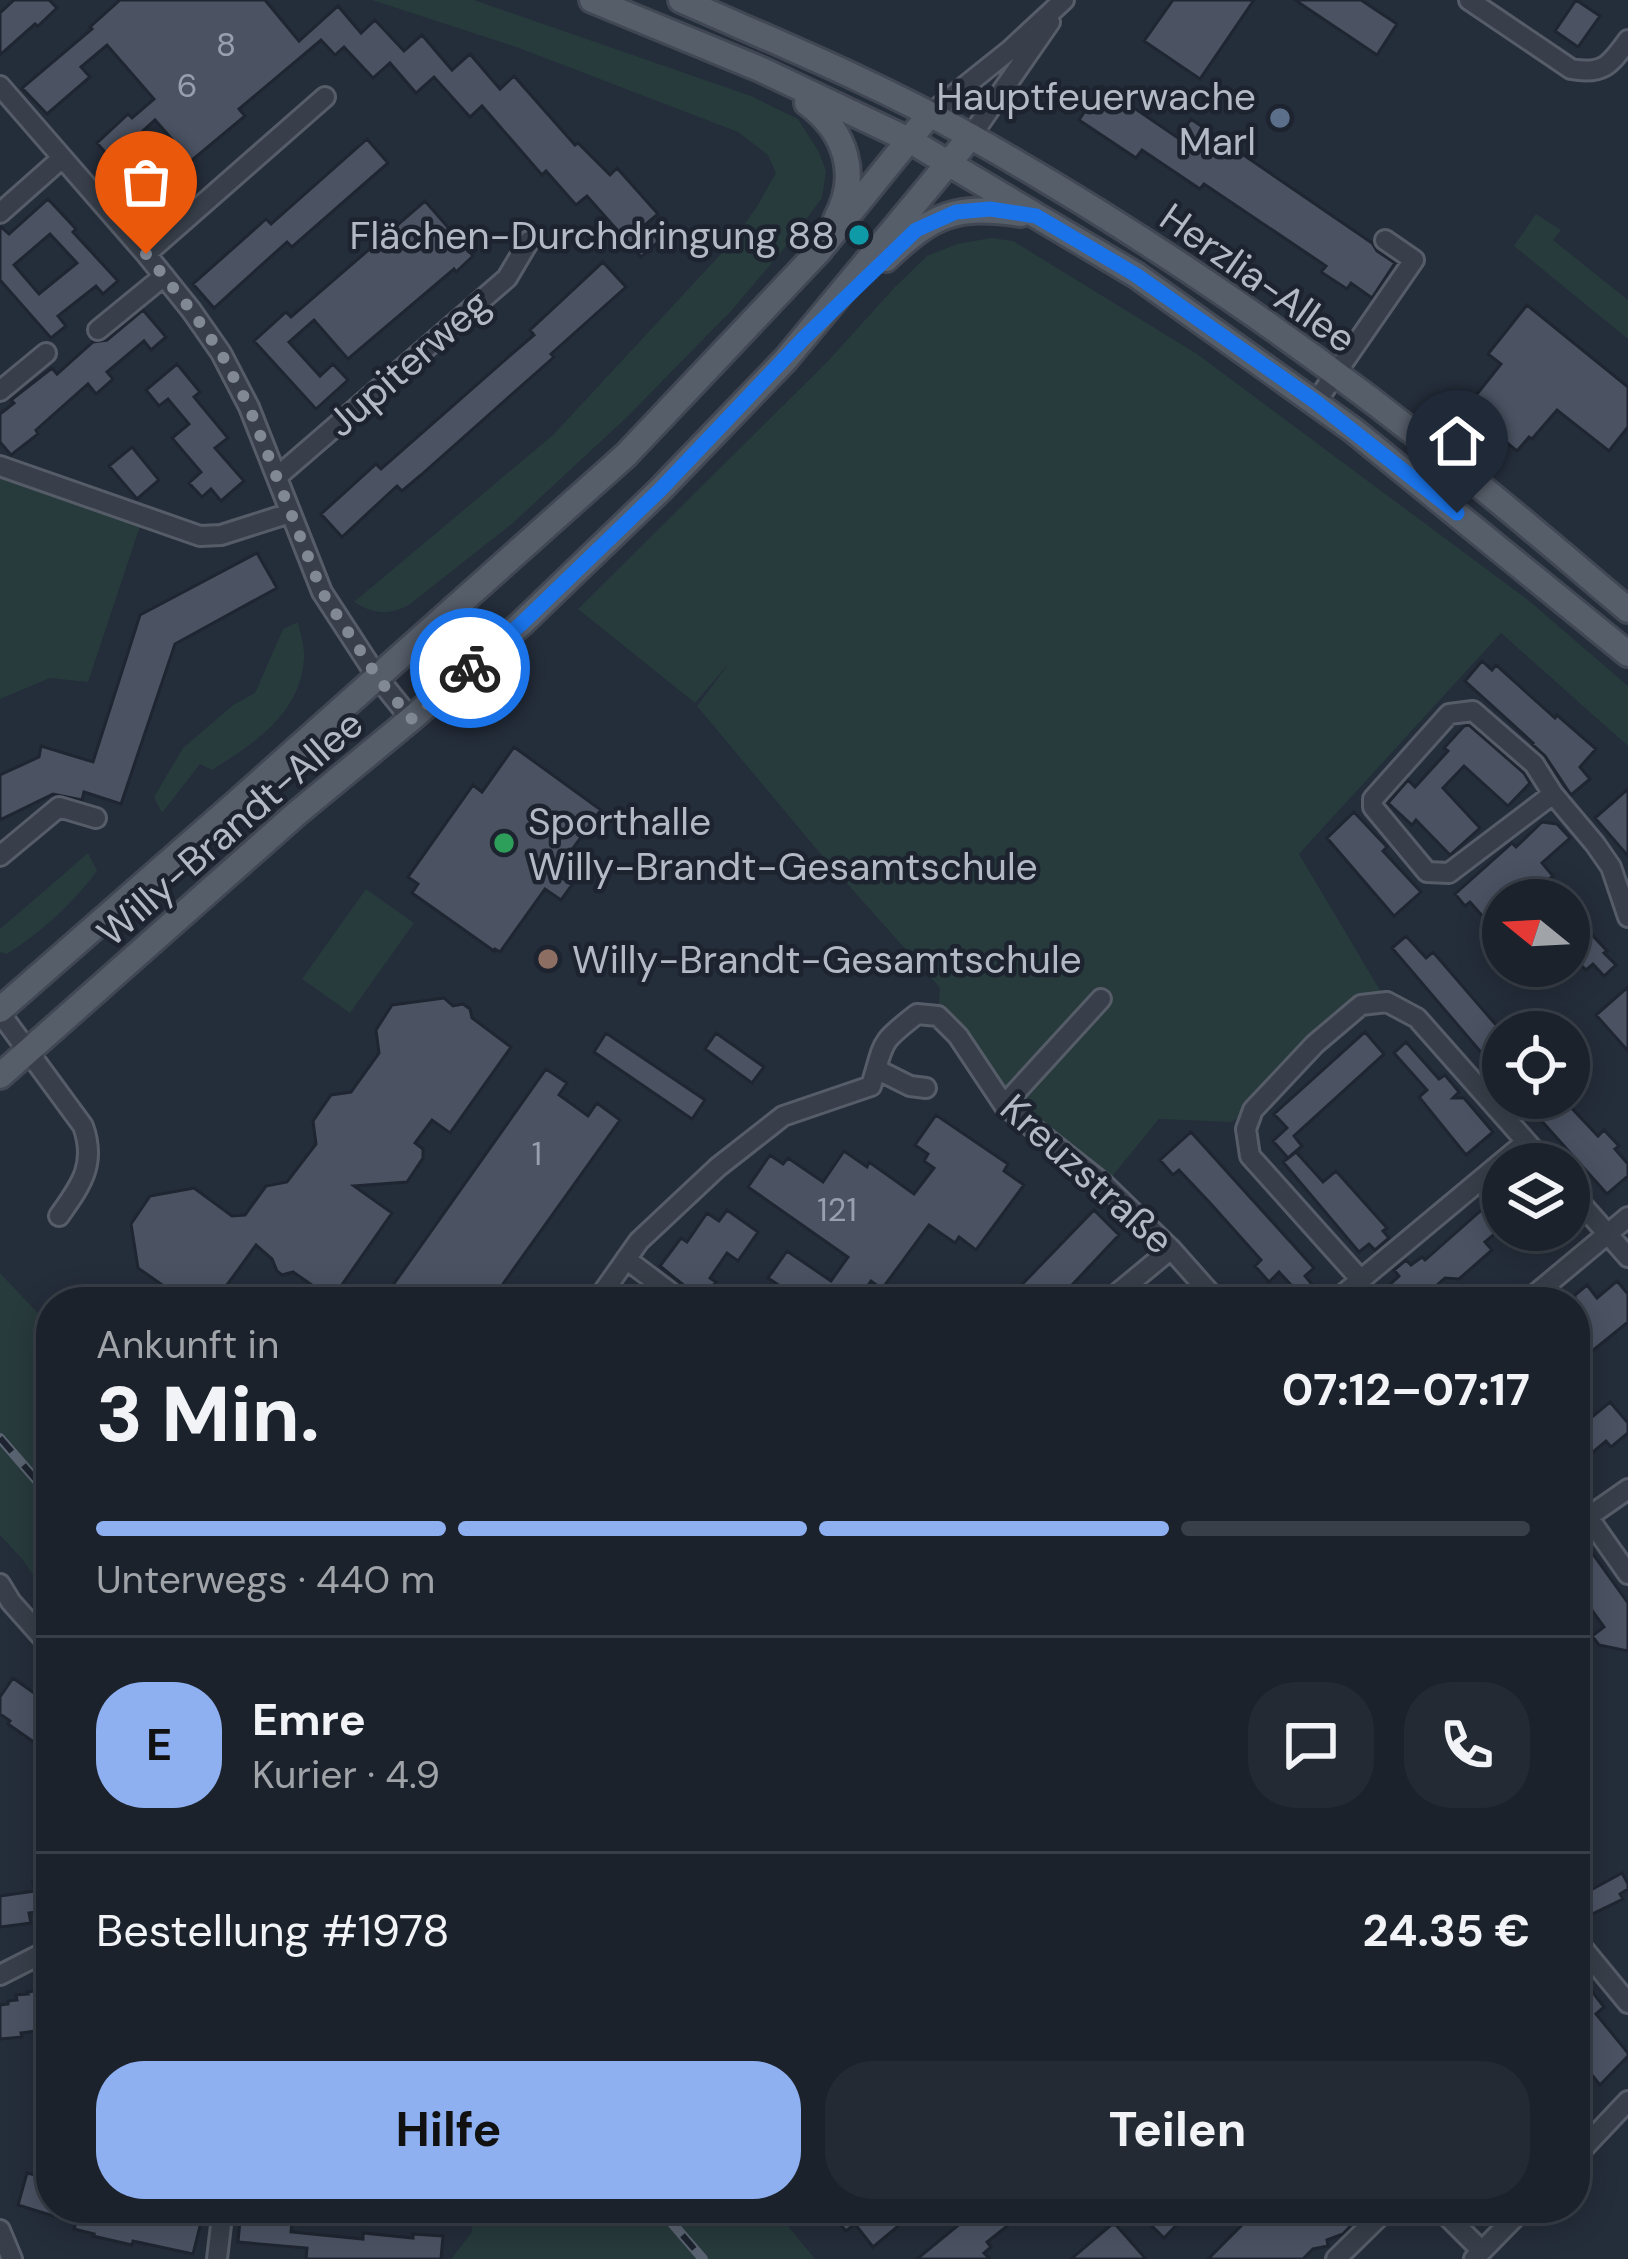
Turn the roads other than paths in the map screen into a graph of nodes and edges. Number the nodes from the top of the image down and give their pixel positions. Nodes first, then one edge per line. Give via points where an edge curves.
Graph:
1 (592, 0) edge
2 (681, 0) edge
3 (1064, 0) edge
4 (1468, 0) edge
5 (1628, 40) edge
6 (762, 70) junction
7 (0, 86) edge
8 (326, 98) dead end
9 (930, 114) junction
10 (971, 136) junction
11 (909, 140) junction
12 (61, 159) junction
13 (947, 164) junction
14 (0, 214) edge
15 (1036, 216) junction
16 (529, 241) dead end
17 (1385, 241) dead end
18 (819, 251) junction
19 (146, 254) junction
20 (164, 276) junction
21 (98, 331) dead end
22 (804, 338) junction
23 (46, 353) dead end
24 (1335, 375) junction
25 (0, 392) edge
26 (1316, 402) junction
27 (0, 466) edge
28 (278, 476) junction
29 (290, 513) junction
30 (1628, 610) edge
31 (1628, 653) edge
32 (378, 678) junction
33 (411, 719) junction
34 (1552, 794) junction
35 (96, 818) dead end
36 (0, 856) edge
37 (1628, 917) edge
38 (1101, 999) dead end
39 (0, 1012) edge
40 (29, 1051) junction
41 (876, 1069) junction
42 (0, 1076) edge
43 (926, 1088) dead end
44 (1004, 1105) junction
45 (1526, 1142) joint
46 (1590, 1213) edge
47 (58, 1216) dead end
48 (1628, 1217) edge
49 (1608, 1233) junction
50 (1171, 1250) junction
51 (1628, 1257) edge
52 (626, 1259) junction
53 (1361, 1280) junction
54 (606, 1287) edge
55 (663, 1287) edge
56 (1125, 1287) edge
57 (1204, 1287) edge
58 (1352, 1287) edge
59 (1544, 1287) edge
60 (1628, 1489) edge
61 (1590, 1516) edge
62 (1590, 1520) edge
63 (1628, 1574) edge
64 (0, 1584) edge
65 (36, 1630) edge
66 (36, 1957) edge
67 (1590, 1957) edge
68 (0, 1975) edge
69 (1628, 2003) edge
70 (1628, 2101) edge
71 (1590, 2141) edge
72 (221, 2223) edge
73 (1375, 2223) edge
74 (1451, 2223) edge
75 (1510, 2223) edge
76 (0, 2230) edge
77 (1478, 2255) edge
78 (1347, 2256) edge
79 (12, 2259) edge
80 (217, 2259) edge

1 - 6 main road, Herzlia-Allee
2 - 9 main road, Herzlia-Allee
3 - 9 street
3 - 10 street
4 - 5 street via 1571,69 1591,73 1613,62
6 - 11 main road, Herzlia-Allee
6 - 18 main road via 828,118 846,157 844,205
7 - 12 street
8 - 19 street
9 - 10 main road, Herzlia-Allee
9 - 11 main road, Willy-Brandt-Allee
10 - 13 main road, Willy-Brandt-Allee
10 - 24 main road, Herzlia-Allee via 1122,227
11 - 13 main road, Herzlia-Allee
11 - 18 main road, Willy-Brandt-Allee
12 - 14 street
12 - 19 street
13 - 15 main road, Herzlia-Allee
13 - 22 main road, Willy-Brandt-Allee
15 - 22 main road via 990,209 931,222
15 - 26 main road, Herzlia-Allee via 1136,275
16 - 28 street, Jupiterweg via 507,278
17 - 24 street via 1414,260
18 - 32 main road, Willy-Brandt-Allee via 626,454
19 - 20 street
20 - 21 street
20 - 28 street via 221,353
22 - 33 main road, Willy-Brandt-Allee via 645,505
23 - 25 street
24 - 26 street
24 - 30 main road, Herzlia-Allee
26 - 31 main road, Herzlia-Allee
27 - 29 street via 200,536
28 - 29 street
29 - 32 street via 322,592
32 - 33 street
32 - 39 main road, Willy-Brandt-Allee
33 - 40 main road, Willy-Brandt-Allee
34 - 34 street via 1534,764 1473,711 1449,714 1373,807 1427,872 1438,874
34 - 37 street via 1611,867
35 - 36 street via 59,807
38 - 44 street
39 - 40 street, Willy-Brandt-Allee
40 - 42 main road, Willy-Brandt-Allee
40 - 47 street, Willy-Brandt-Allee via 89,1144 80,1185
41 - 43 street
41 - 44 street, Kreuzstraße via 891,1034 917,1014 938,1016
41 - 52 street, Kreuzstraße via 871,1086 783,1116
44 - 50 street, Kreuzstraße
45 - 53 street
45 - 53 street via 1417,1018 1387,1002 1361,1005 1252,1110 1246,1129 1250,1156
46 - 49 street
48 - 49 street
49 - 51 street
49 - 59 street
50 - 56 street
50 - 57 street, Kreuzstraße
52 - 54 street, Kreuzstraße
52 - 55 street
53 - 58 street
60 - 61 street
62 - 63 street
64 - 65 street
66 - 68 street
67 - 69 street
70 - 71 street
72 - 80 street
73 - 78 street
74 - 77 street
75 - 77 street
76 - 79 street

